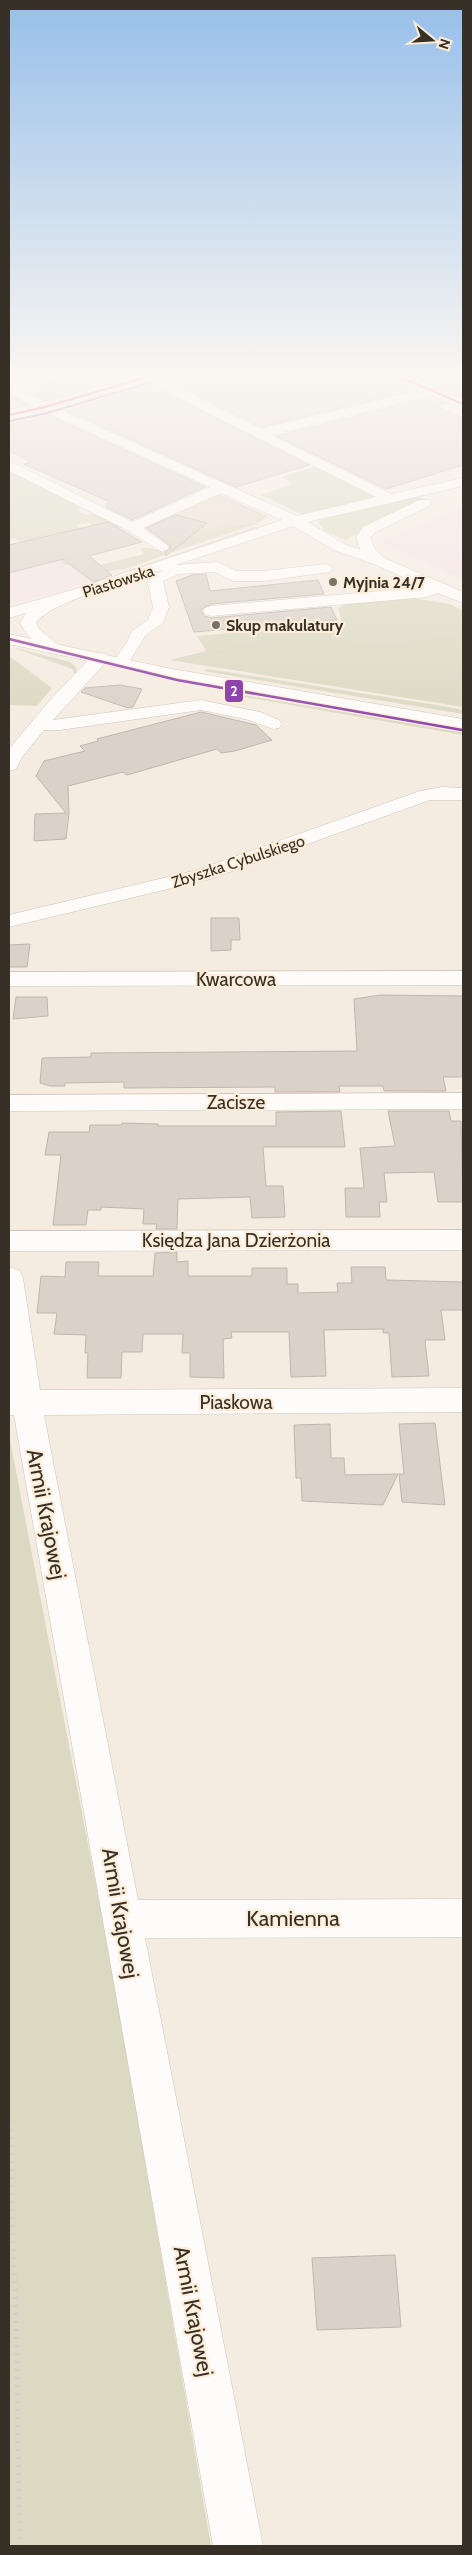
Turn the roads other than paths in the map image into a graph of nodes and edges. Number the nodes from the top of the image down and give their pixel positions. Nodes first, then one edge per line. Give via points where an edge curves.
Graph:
1 (67, 495) edge
2 (204, 495) edge
3 (237, 495) edge
4 (383, 495) edge
5 (409, 495) edge
6 (440, 495) edge
7 (391, 499) junction
8 (296, 521) junction
9 (132, 527) junction
10 (162, 548) dead end
11 (348, 550) junction
12 (379, 561) junction
13 (438, 587) junction
14 (463, 598) edge
15 (60, 599) junction
16 (9, 608) edge
17 (211, 611) dead end
18 (9, 613) edge
19 (9, 633) edge
20 (9, 639) edge
21 (53, 647) junction
22 (100, 658) junction
23 (120, 663) junction
24 (273, 724) dead end
25 (463, 724) edge
26 (38, 725) junction
27 (9, 765) edge
28 (463, 794) edge
29 (9, 921) edge
30 (463, 978) edge
31 (9, 979) edge
32 (463, 1101) edge
33 (9, 1103) edge
34 (9, 1240) edge
35 (463, 1240) edge
36 (9, 1278) edge
37 (463, 1400) edge
38 (18, 1403) edge
39 (463, 1918) edge
40 (122, 1919) junction
41 (238, 2546) edge

1 - 9 street
2 - 9 street
3 - 8 street
4 - 7 street
5 - 7 street, Piastowska
6 - 12 street via 368,530 363,538 364,544
7 - 8 street, Piastowska
8 - 11 street
8 - 15 street, Piastowska
9 - 10 street
11 - 12 street
11 - 23 street via 321,565 264,576 233,576 218,567 176,570 155,579 161,607 155,623 138,634
12 - 13 street
13 - 14 street
13 - 17 street via 427,592
15 - 16 street, Piastowska
15 - 18 street, Piastowska
15 - 21 street via 34,614 28,623 32,632
19 - 21 street
20 - 21 street
21 - 22 street
22 - 23 street
22 - 26 street
23 - 25 street via 167,674
24 - 26 street via 254,716 201,705 60,725
26 - 27 street
28 - 29 street, Zbyszka Cybulskiego via 427,795 203,875
30 - 31 street, Kwarcowa
32 - 33 street, Zacisze
34 - 35 street, Księdza Jana Dzierżonia
36 - 38 street, Armii Krajowej
37 - 38 street, Piaskowa
38 - 40 street, Armii Krajowej
39 - 40 street, Kamienna
40 - 41 street, Armii Krajowej

